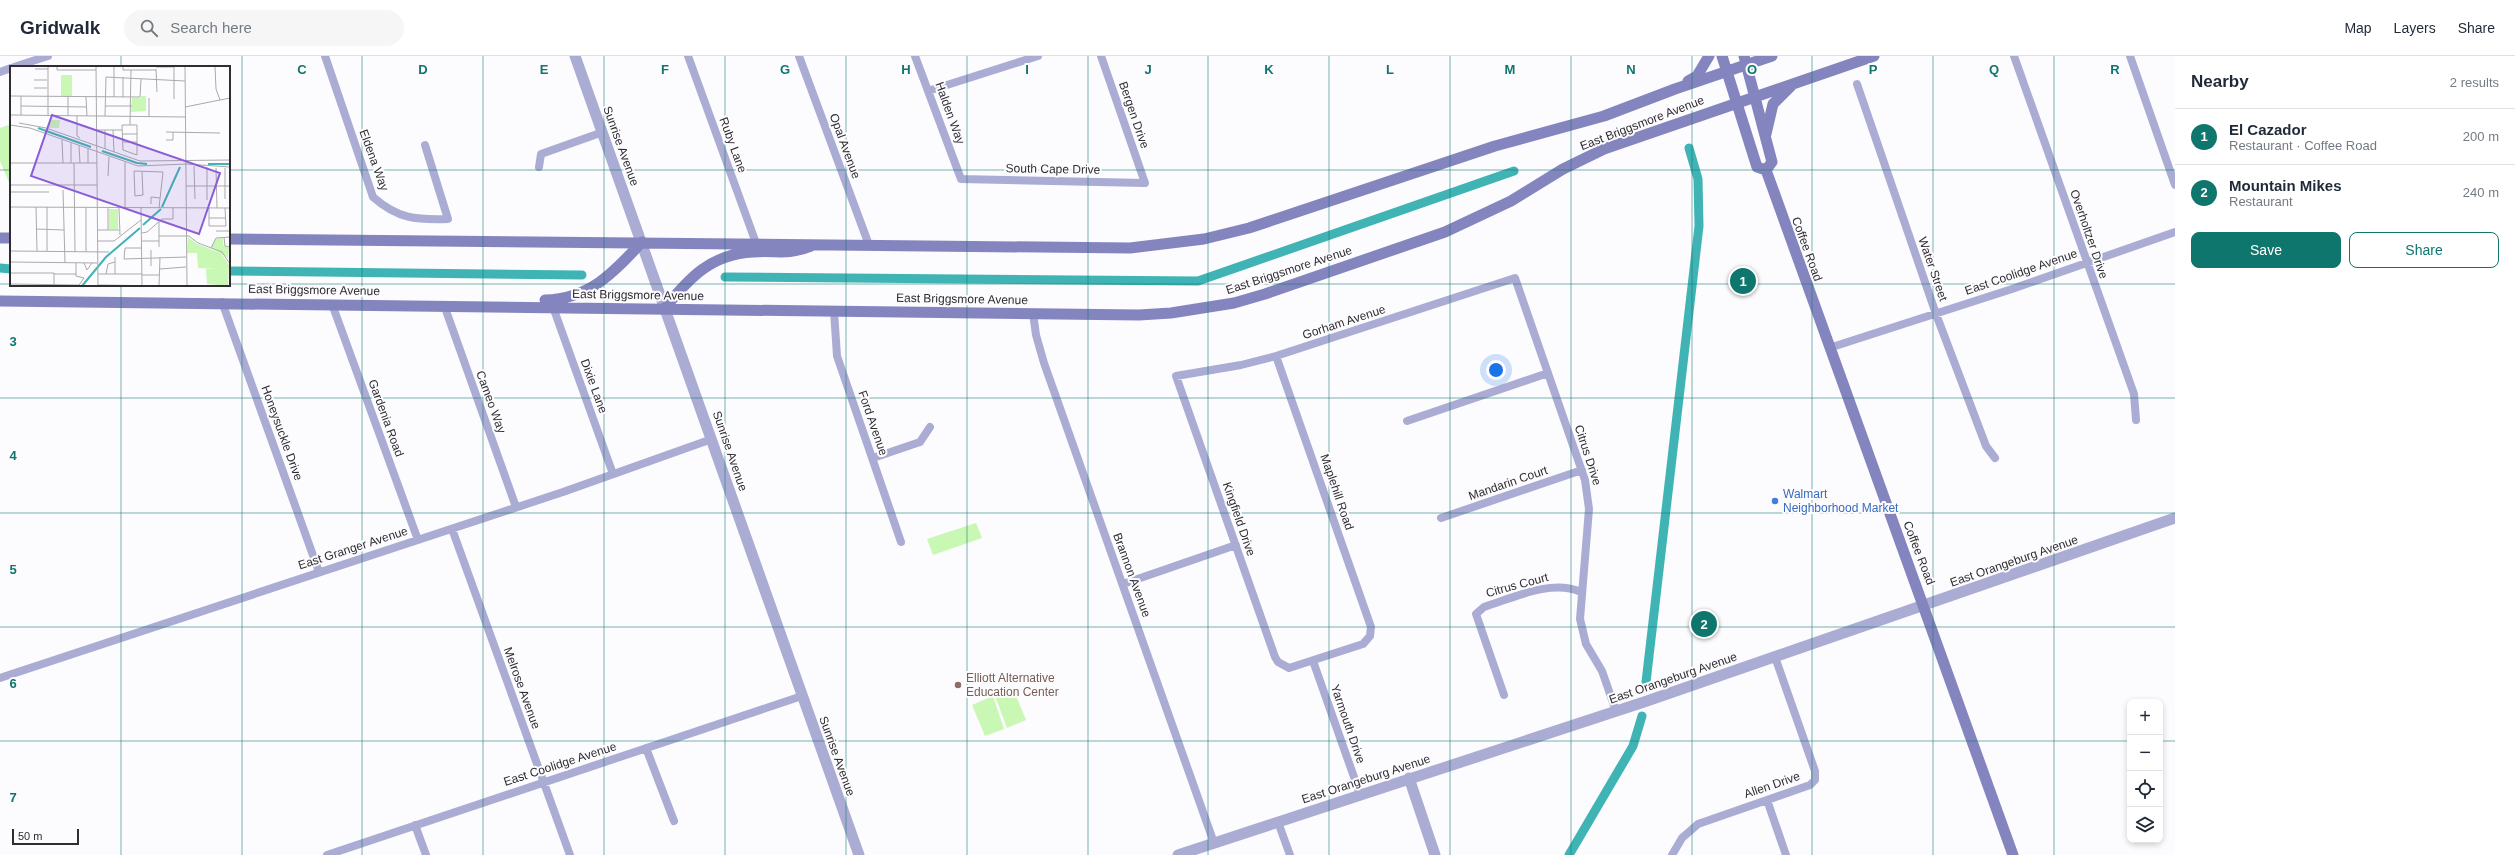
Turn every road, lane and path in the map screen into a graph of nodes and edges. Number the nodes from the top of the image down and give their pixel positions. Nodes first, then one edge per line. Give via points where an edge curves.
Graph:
1 (48, 56) edge
2 (325, 56) edge
3 (575, 56) edge
4 (688, 56) edge
5 (799, 56) edge
6 (915, 56) edge
7 (1038, 56) edge
8 (1101, 56) edge
9 (1709, 56) edge
10 (1722, 56) edge
11 (1772, 56) edge
12 (1874, 56) edge
13 (2014, 56) edge
14 (2130, 56) edge
15 (1746, 60) edge
16 (17, 66) edge
17 (10, 68) edge
18 (1727, 71) junction
19 (0, 72) edge
20 (1796, 82) junction
21 (1857, 84) dead end
22 (1675, 89) junction
23 (928, 91) junction
24 (1755, 95) junction
25 (1736, 102) junction
26 (602, 132) junction
27 (1765, 137) junction
28 (425, 145) dead end
29 (539, 167) dead end
30 (1766, 170) junction
31 (961, 179) joint
32 (1145, 183) joint
33 (2175, 185) edge
34 (2175, 232) edge
35 (230, 239) edge
36 (642, 242) junction
37 (756, 243) junction
38 (817, 244) junction
39 (869, 245) junction
40 (2086, 262) junction
41 (1515, 278) joint
42 (0, 301) edge
43 (222, 302) junction
44 (332, 304) junction
45 (444, 305) junction
46 (501, 306) junction
47 (553, 307) junction
48 (665, 308) junction
49 (834, 311) junction
50 (1033, 313) junction
51 (1936, 314) junction
52 (1829, 348) junction
53 (1276, 356) junction
54 (1548, 373) junction
55 (1176, 376) joint
56 (2136, 420) dead end
57 (1407, 421) dead end
58 (930, 427) dead end
59 (712, 439) junction
60 (872, 458) junction
61 (1995, 458) dead end
62 (1582, 470) junction
63 (613, 474) junction
64 (516, 507) junction
65 (1441, 518) dead end
66 (2175, 518) edge
67 (452, 529) junction
68 (418, 540) junction
69 (901, 542) dead end
70 (1236, 545) junction
71 (319, 572) junction
72 (1123, 584) junction
73 (1581, 592) junction
74 (1925, 606) junction
75 (1775, 657) junction
76 (1313, 661) junction
77 (0, 678) edge
78 (1504, 695) dead end
79 (802, 696) junction
80 (1616, 711) junction
81 (646, 748) junction
82 (1409, 778) junction
83 (544, 782) junction
84 (1360, 794) junction
85 (1767, 800) junction
86 (674, 821) dead end
87 (1278, 822) junction
88 (415, 825) junction
89 (1214, 843) junction
90 (327, 855) edge
91 (426, 855) edge
92 (570, 855) edge
93 (859, 855) edge
94 (1178, 855) edge
95 (1290, 855) edge
96 (1435, 855) edge
97 (1672, 855) edge
98 (1786, 855) edge
99 (2013, 855) edge

1 - 16 street
2 - 28 street, Eldena Way via 373,197 399,215 413,219 448,219
3 - 26 street, Sunrise Avenue
4 - 37 street, Ruby Lane
5 - 39 street, Opal Avenue
6 - 23 street, Halden Way
7 - 23 street
8 - 32 street, Bergen Drive
9 - 22 main road via 1697,76
10 - 18 main road, Coffee Road
11 - 15 main road, East Briggsmore Avenue
12 - 20 main road, East Briggsmore Avenue
13 - 40 street, Overholtzer Drive
14 - 33 street
15 - 18 main road, East Briggsmore Avenue
15 - 24 main road
17 - 19 street
18 - 22 main road, East Briggsmore Avenue
18 - 25 main road, Coffee Road
20 - 24 main road, East Briggsmore Avenue
20 - 27 main road via 1773,104
21 - 51 street, Water Street
22 - 39 main road, East Briggsmore Avenue via 1604,116 1495,146 1249,228 1204,239 1130,248
23 - 31 street, Halden Way
24 - 25 main road, East Briggsmore Avenue
24 - 27 main road
25 - 30 main road, Coffee Road via 1758,168
25 - 50 main road, East Briggsmore Avenue via 1598,151 1511,201 1446,232 1266,294 1222,305 1171,313
26 - 29 street via 541,154
26 - 36 street, Sunrise Avenue
27 - 30 main road via 1772,162
30 - 52 main road, Coffee Road
31 - 32 street, South Cape Drive
34 - 40 street, East Coolidge Avenue
35 - 36 main road, East Briggsmore Avenue
36 - 37 main road, East Briggsmore Avenue
36 - 46 main road via 617,270 601,283 556,300 521,300
36 - 48 street, Sunrise Avenue
37 - 38 main road, East Briggsmore Avenue
38 - 39 main road, East Briggsmore Avenue
38 - 48 main road via 793,253 752,252 728,256 705,266 692,276
40 - 51 street, East Coolidge Avenue
40 - 56 street, Overholtzer Drive via 2134,394
41 - 53 street, Gorham Avenue
41 - 54 street, Citrus Drive
42 - 43 main road, East Briggsmore Avenue
43 - 44 main road, East Briggsmore Avenue
43 - 71 street, Honeysuckle Drive
44 - 45 main road, East Briggsmore Avenue
44 - 68 street, Gardenia Road
45 - 46 main road, East Briggsmore Avenue
45 - 64 street, Cameo Way
46 - 47 main road, East Briggsmore Avenue
47 - 48 main road, East Briggsmore Avenue
47 - 63 street, Dixie Lane
48 - 49 main road, East Briggsmore Avenue
48 - 59 street, Sunrise Avenue
49 - 50 main road, East Briggsmore Avenue
49 - 60 street, Ford Avenue via 837,356
50 - 72 street, Brannon Avenue via 1044,363
51 - 52 street, East Coolidge Avenue
51 - 61 street, Water Street via 1986,446
52 - 74 main road, Coffee Road
53 - 55 street, Gorham Avenue
53 - 76 street, Maplehill Road via 1371,627 1370,636 1363,644
54 - 57 street
54 - 62 street, Citrus Drive
55 - 70 street, Kingfield Drive
58 - 60 street via 920,442
59 - 63 street, East Granger Avenue
59 - 79 street, Sunrise Avenue
60 - 69 street, Ford Avenue
62 - 65 street, Mandarin Court
62 - 73 street, Citrus Drive via 1589,509
63 - 64 street, East Granger Avenue
64 - 67 street, East Granger Avenue
66 - 74 street, East Orangeburg Avenue
67 - 68 street, East Granger Avenue
67 - 83 street, Melrose Avenue
68 - 71 street, East Granger Avenue
70 - 72 street
70 - 76 street, Kingfield Drive via 1275,657 1283,666 1294,668
71 - 77 street, East Granger Avenue
72 - 89 street, Brannon Avenue
73 - 78 street, Citrus Court via 1570,587 1554,587 1484,607 1476,614
73 - 80 street, Citrus Drive via 1579,610 1582,632 1602,671
74 - 75 street, East Orangeburg Avenue
74 - 99 main road, Coffee Road
75 - 80 street, East Orangeburg Avenue
75 - 85 street, Allen Drive via 1815,771 1815,780 1810,785
76 - 84 street, Yarmouth Drive
79 - 81 street, East Coolidge Avenue
79 - 93 street, Sunrise Avenue
80 - 82 street, East Orangeburg Avenue
81 - 83 street, East Coolidge Avenue
81 - 86 street
82 - 84 street, East Orangeburg Avenue
82 - 96 street
83 - 88 street, East Coolidge Avenue
83 - 92 street, Melrose Avenue
84 - 87 street, East Orangeburg Avenue
85 - 97 street, Allen Drive via 1698,824 1682,838
85 - 98 street
87 - 89 street, East Orangeburg Avenue
87 - 95 street
88 - 90 street, East Coolidge Avenue
88 - 91 street
89 - 94 street, East Orangeburg Avenue

